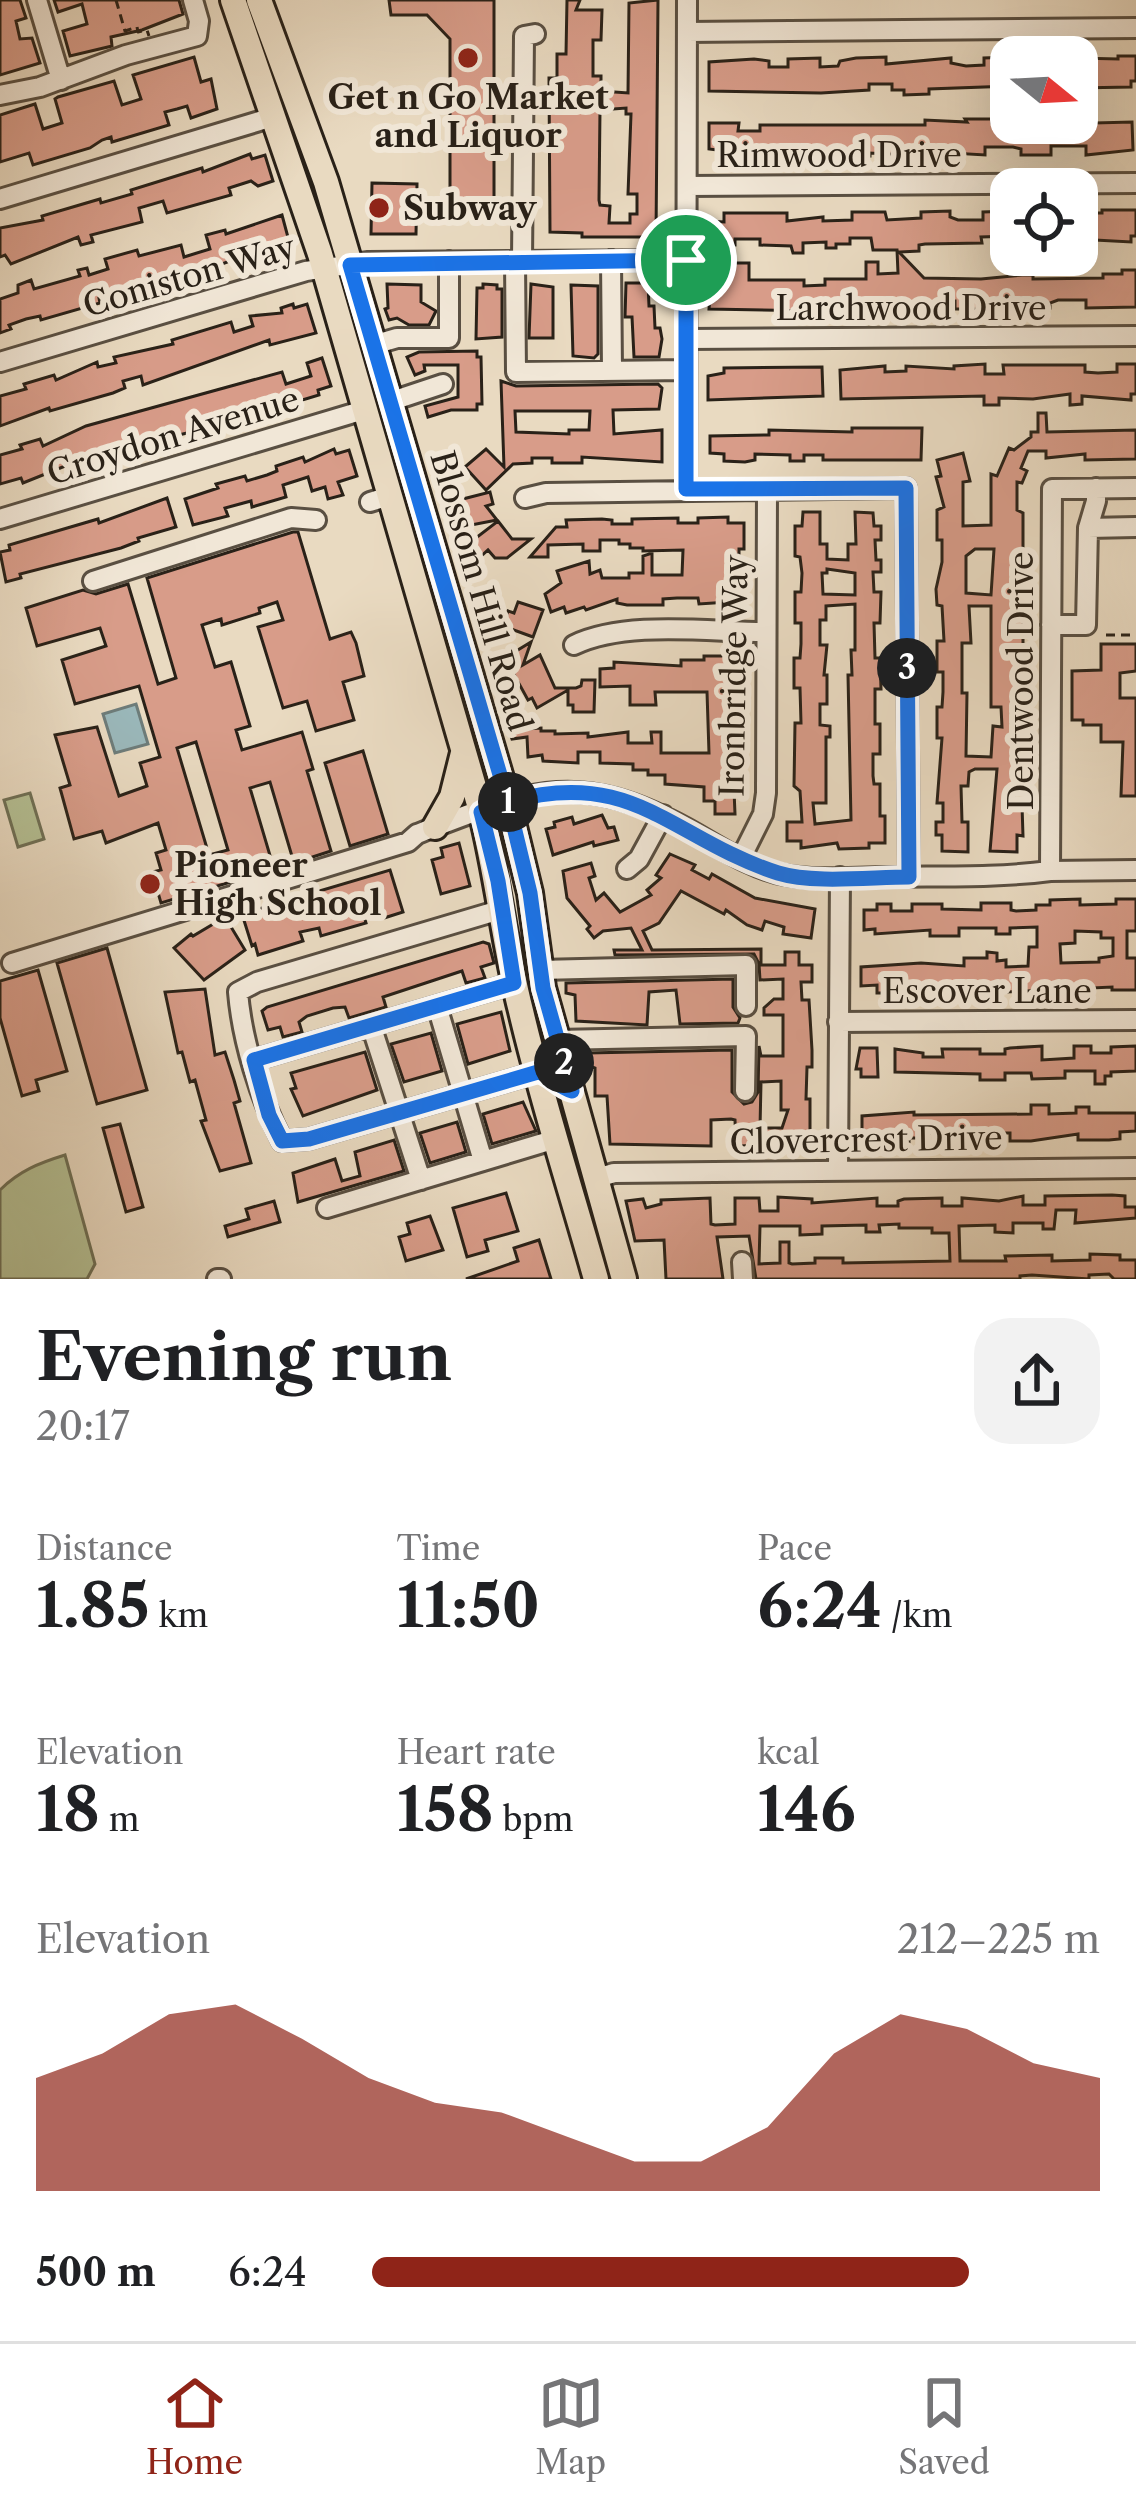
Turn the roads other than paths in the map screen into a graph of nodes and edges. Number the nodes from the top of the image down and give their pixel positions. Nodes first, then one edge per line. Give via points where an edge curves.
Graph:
1 (37, 0) edge
2 (193, 0) edge
3 (233, 0) edge
4 (687, 0) edge
5 (262, 2) edge
6 (1136, 28) edge
7 (687, 32) junction
8 (535, 34) dead end
9 (61, 80) junction
10 (0, 95) edge
11 (273, 117) junction
12 (1136, 183) edge
13 (687, 186) junction
14 (0, 199) edge
15 (610, 260) junction
16 (686, 260) junction
17 (518, 261) junction
18 (448, 262) junction
19 (337, 267) junction
20 (1136, 336) edge
21 (686, 339) junction
22 (373, 345) junction
23 (0, 362) edge
24 (612, 370) junction
25 (686, 370) junction
26 (442, 383) dead end
27 (392, 400) junction
28 (364, 410) junction
29 (1096, 488) junction
30 (1136, 488) edge
31 (686, 489) junction
32 (767, 491) junction
33 (525, 498) dead end
34 (0, 519) edge
35 (316, 520) dead end
36 (1136, 527) edge
37 (1088, 528) junction
38 (93, 581) dead end
39 (1051, 625) junction
40 (766, 632) junction
41 (574, 645) dead end
42 (464, 750) junction
43 (508, 802) junction
44 (481, 812) junction
45 (663, 815) junction
46 (434, 827) junction
47 (742, 858) junction
48 (628, 869) dead end
49 (1136, 870) edge
50 (1050, 871) junction
51 (840, 877) junction
52 (909, 877) junction
53 (503, 910) junction
54 (12, 964) dead end
55 (540, 970) junction
56 (514, 983) junction
57 (437, 1006) junction
58 (746, 1006) dead end
59 (1136, 1019) edge
60 (838, 1022) junction
61 (371, 1025) junction
62 (557, 1040) junction
63 (254, 1060) junction
64 (538, 1072) junction
65 (572, 1091) junction
66 (745, 1091) dead end
67 (463, 1093) junction
68 (399, 1112) junction
69 (556, 1139) junction
70 (484, 1161) junction
71 (1136, 1168) edge
72 (838, 1171) junction
73 (597, 1178) junction
74 (421, 1180) junction
75 (327, 1208) dead end
76 (596, 1279) edge
77 (625, 1279) edge

1 - 9 street
2 - 9 street via 197,36
3 - 11 main road, Blossom Hill Road
4 - 7 street
5 - 19 main road, Blossom Hill Road via 326,182
6 - 7 street
7 - 13 street
8 - 17 street via 524,36
9 - 10 street
11 - 14 street
11 - 19 main road, Blossom Hill Road
12 - 13 street, Rimwood Drive
13 - 16 street
15 - 16 street, Coniston Way
15 - 17 street, Coniston Way
15 - 24 street
16 - 21 street
17 - 18 street, Coniston Way
17 - 24 street via 516,372
18 - 19 street, Coniston Way
18 - 22 street via 448,338
19 - 22 main road, Blossom Hill Road
19 - 23 street, Coniston Way
19 - 28 main road, Blossom Hill Road
20 - 21 street, Larchwood Drive
21 - 25 street
22 - 27 main road, Blossom Hill Road
24 - 25 street
25 - 31 street
26 - 27 street
27 - 43 main road, Blossom Hill Road
28 - 34 street, Croydon Avenue
28 - 42 main road, Blossom Hill Road via 380,499
29 - 30 street, Dentwood Drive
29 - 37 street
29 - 39 street, Dentwood Drive via 1052,489
31 - 32 street
31 - 33 street
32 - 40 street, Ironbridge Way
32 - 52 street via 906,488
35 - 38 street via 292,518
36 - 37 street
37 - 39 street via 1086,625
39 - 50 street, Dentwood Drive
40 - 41 street via 628,632
40 - 47 street, Ironbridge Way via 766,793
42 - 44 main road, Blossom Hill Road
42 - 46 main road
43 - 44 street
43 - 45 street via 568,789
43 - 55 main road, Blossom Hill Road
44 - 46 street
44 - 53 main road, Blossom Hill Road
45 - 47 street
45 - 48 street
46 - 54 street
47 - 51 street via 783,874
49 - 50 street
50 - 52 street
51 - 52 street
51 - 60 street
53 - 56 main road, Blossom Hill Road
53 - 63 street via 238,992
55 - 58 street via 746,965
55 - 62 main road, Blossom Hill Road
56 - 57 street
56 - 64 main road, Blossom Hill Road
57 - 61 street
57 - 67 street
59 - 60 street, Escover Lane
60 - 72 street
61 - 63 street
61 - 68 street
62 - 65 main road, Blossom Hill Road
62 - 66 street via 746,1036
63 - 68 street via 282,1141
64 - 65 main road
64 - 67 street
64 - 69 main road, Blossom Hill Road
65 - 73 main road, Blossom Hill Road
67 - 68 street
67 - 70 street
68 - 74 street
69 - 70 street
69 - 76 main road, Blossom Hill Road
70 - 74 street
71 - 72 street, Clovercrest Drive
72 - 73 street, Clovercrest Drive
73 - 77 main road, Blossom Hill Road
74 - 75 street

